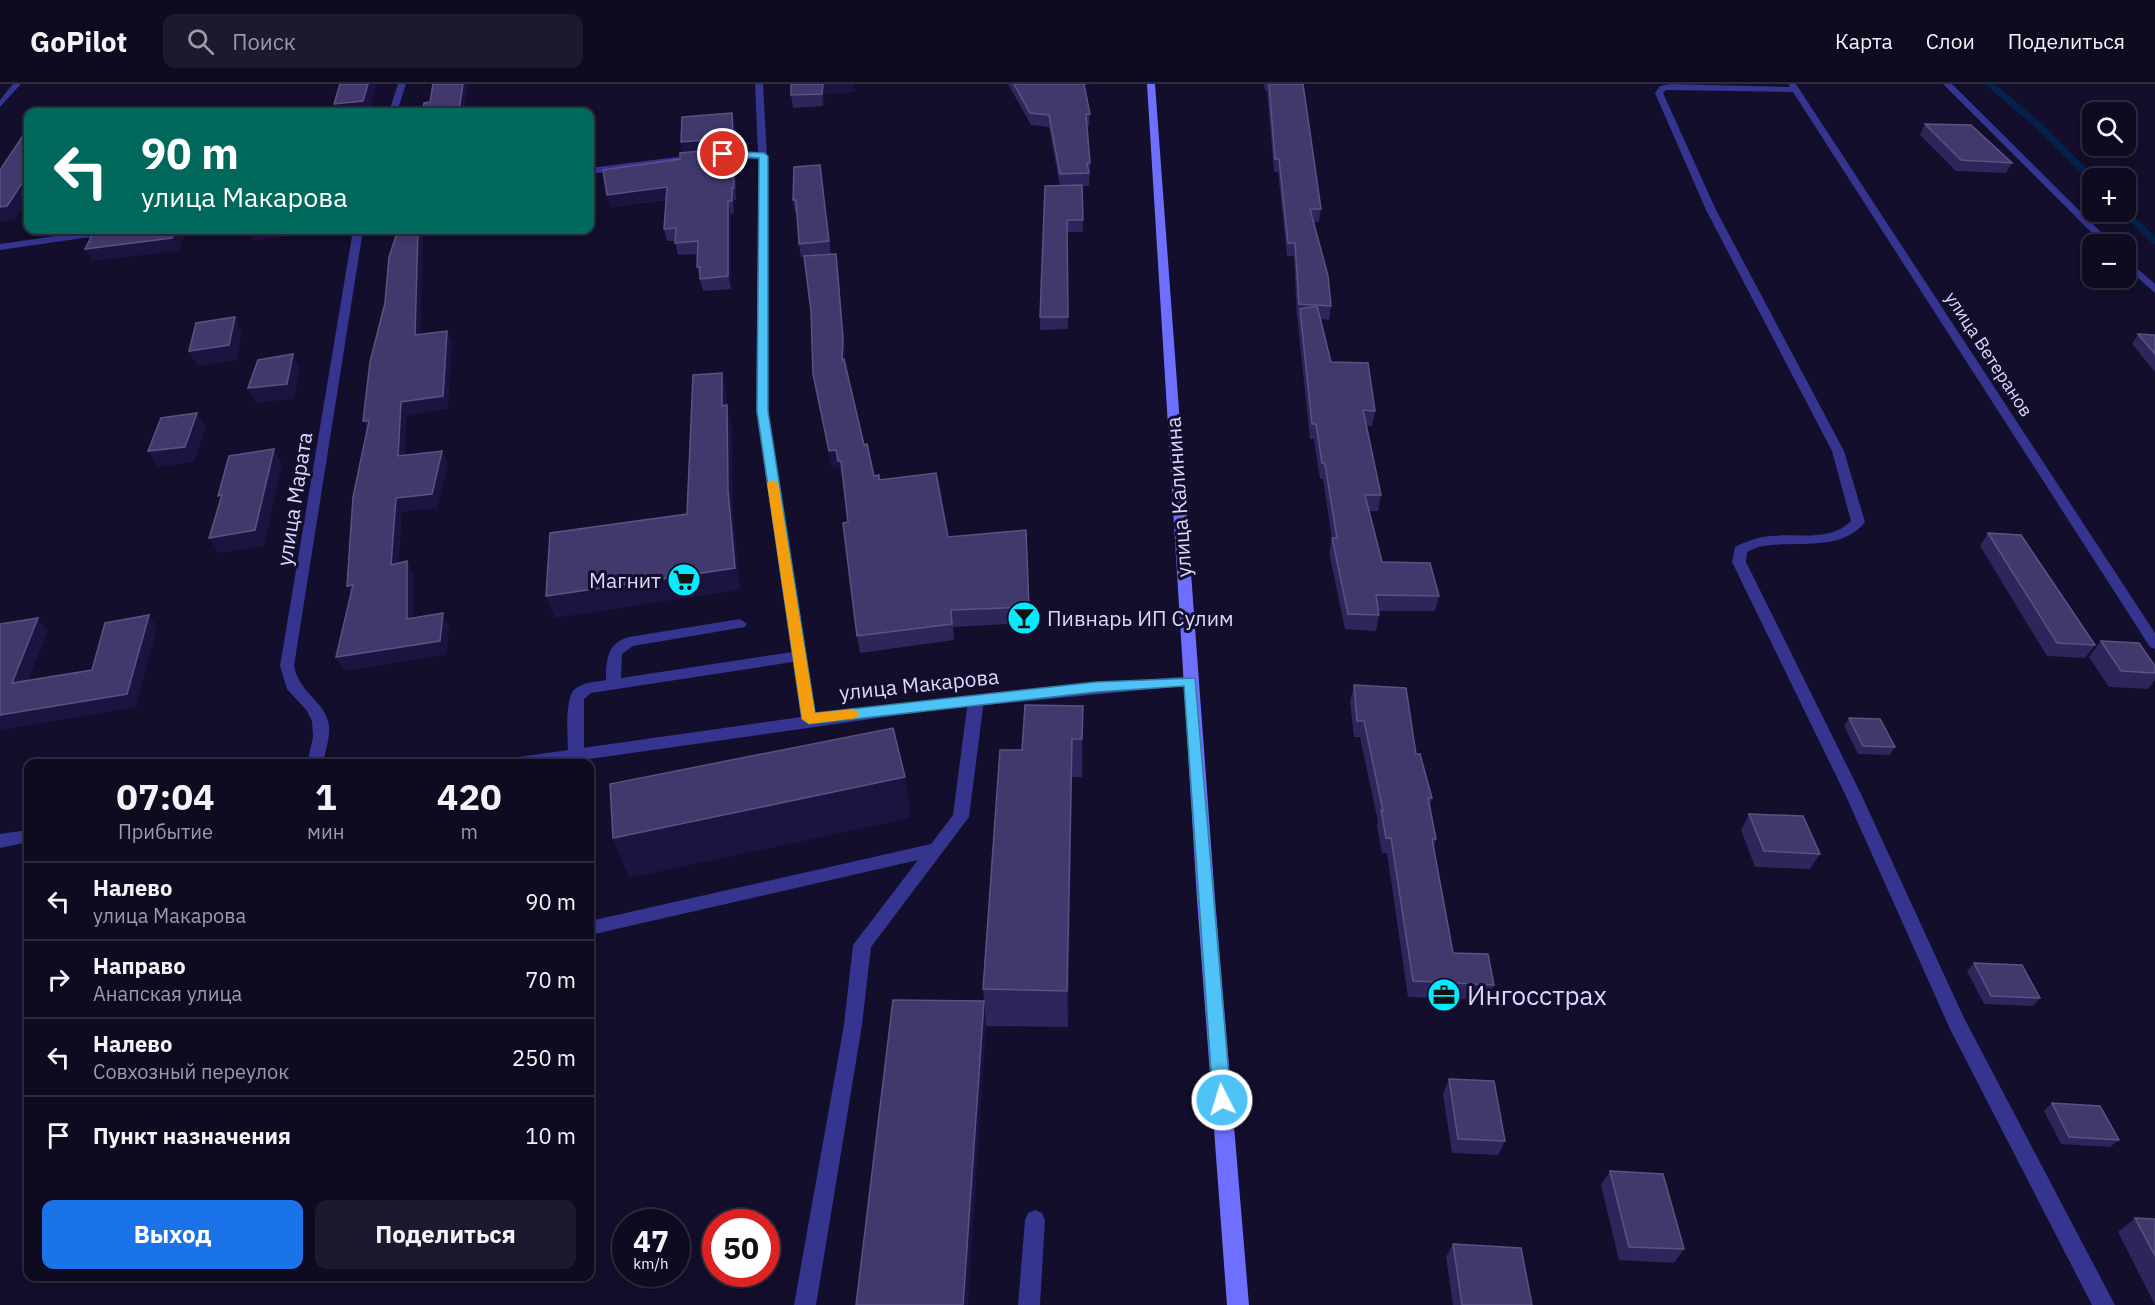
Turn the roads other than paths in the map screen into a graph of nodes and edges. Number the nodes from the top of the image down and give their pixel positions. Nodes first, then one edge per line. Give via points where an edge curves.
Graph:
1 (16, 84) edge
2 (402, 84) edge
3 (759, 84) edge
4 (1151, 84) edge
5 (1947, 84) edge
6 (1794, 87) edge
7 (0, 105) edge
8 (394, 108) edge
9 (764, 156) junction
10 (700, 157) edge
11 (689, 158) edge
12 (594, 170) edge
13 (97, 234) edge
14 (357, 234) edge
15 (2098, 234) edge
16 (0, 247) edge
17 (2136, 272) edge
18 (2155, 290) edge
19 (740, 624) dead end
20 (2155, 644) edge
21 (799, 656) junction
22 (1190, 681) junction
23 (614, 684) junction
24 (976, 700) junction
25 (809, 719) junction
26 (576, 754) junction
27 (316, 759) edge
28 (558, 759) edge
29 (24, 837) edge
30 (0, 841) edge
31 (936, 849) junction
32 (594, 927) edge
33 (1035, 1220) dead end
34 (805, 1305) edge
35 (1029, 1305) edge
36 (1238, 1305) edge
37 (2104, 1305) edge

1 - 7 street
2 - 8 street
3 - 9 street
4 - 22 main road, улица Калинина
5 - 15 street
6 - 20 street, улица Ветеранов
6 - 37 street via 1673,86 1659,93 1711,210 1838,451 1858,522 1838,537 1766,539 1749,544 1740,550 1739,562 1853,794 1957,1023
9 - 10 street
9 - 21 street via 762,411
11 - 12 street
13 - 16 street
14 - 27 street, улица Марата via 286,666 294,690 320,719
17 - 18 street
19 - 23 street via 619,646 614,654
21 - 23 street
21 - 25 street
22 - 24 street, улица Макарова
22 - 36 main road, улица Калинина
23 - 26 street via 579,693
24 - 25 street, улица Макарова
24 - 31 street via 962,817
25 - 26 street, улица Макарова
26 - 28 street, улица Макарова
29 - 30 street
31 - 32 street
31 - 34 street via 862,945 854,1025
33 - 35 street

